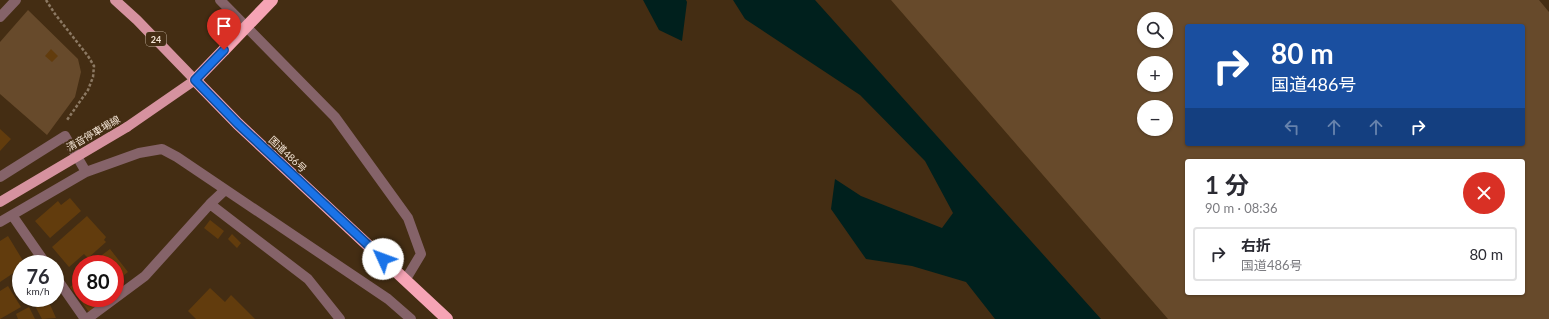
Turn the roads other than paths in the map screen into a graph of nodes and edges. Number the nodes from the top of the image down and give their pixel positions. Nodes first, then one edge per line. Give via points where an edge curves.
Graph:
1 (16, 0) edge
2 (115, 0) edge
3 (220, 0) edge
4 (272, 0) edge
5 (0, 17) edge
6 (195, 80) junction
7 (86, 172) junction
8 (0, 177) edge
9 (225, 190) junction
10 (0, 202) edge
11 (210, 204) junction
12 (12, 215) junction
13 (0, 222) edge
14 (40, 255) edge
15 (406, 279) junction
16 (64, 288) edge
17 (86, 319) edge
18 (340, 319) edge
19 (411, 319) edge
20 (447, 319) edge

1 - 5 street
2 - 6 main road, 24
3 - 15 street via 335,117 408,218 421,254
4 - 6 highway, bridge
6 - 10 main road, 清音停車場線, bridge via 128,127
6 - 15 highway, 国道486号 via 238,124
7 - 8 street via 65,136
7 - 9 street via 139,153 162,149
7 - 12 street
9 - 11 street
9 - 19 street via 388,298
11 - 17 street via 145,276
11 - 18 street via 308,279
12 - 13 street
12 - 14 street
15 - 20 highway, 国道486号
16 - 17 street

